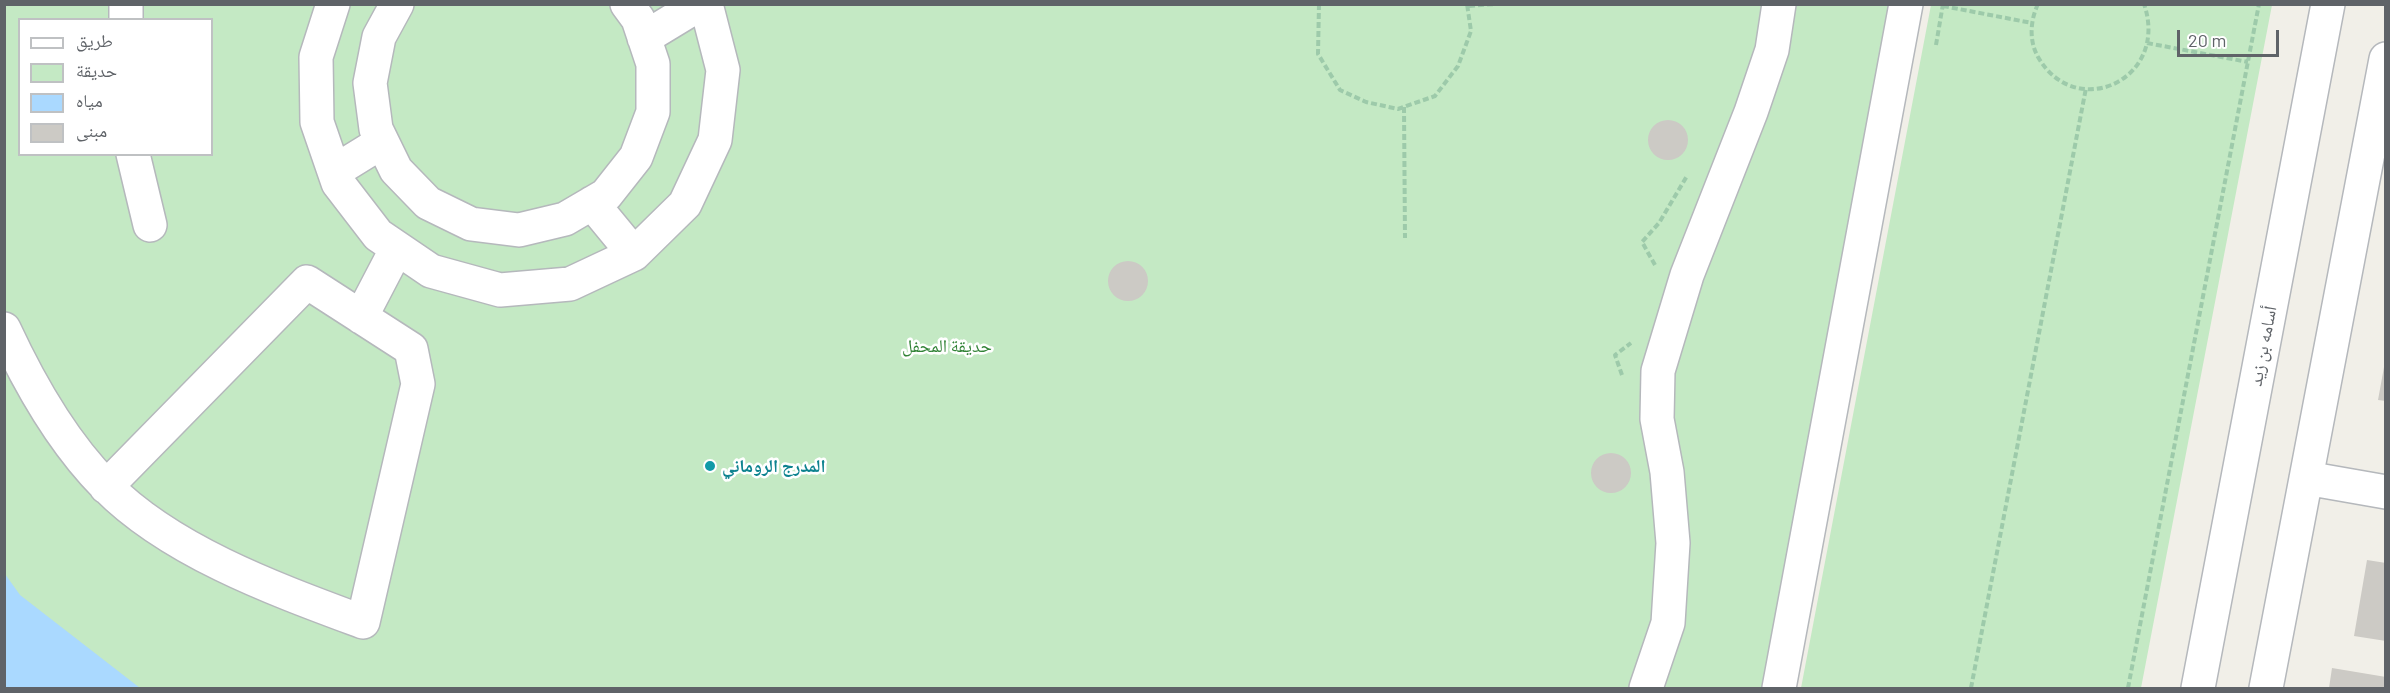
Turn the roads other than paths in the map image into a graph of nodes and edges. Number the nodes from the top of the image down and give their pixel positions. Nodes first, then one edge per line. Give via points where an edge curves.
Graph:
1 (333, 4) edge
2 (397, 4) edge
3 (627, 4) edge
4 (700, 4) edge
5 (706, 4) edge
6 (1779, 4) edge
7 (1906, 4) edge
8 (2328, 4) edge
9 (644, 38) junction
10 (2385, 59) edge
11 (382, 142) junction
12 (133, 156) edge
13 (335, 171) junction
14 (591, 203) junction
15 (150, 225) dead end
16 (397, 248) junction
17 (634, 254) junction
18 (361, 317) junction
19 (4, 329) edge
20 (2306, 478) junction
21 (106, 487) junction
22 (2385, 492) edge
23 (1646, 688) edge
24 (1779, 688) edge
25 (2198, 688) edge
26 (2266, 688) edge

1 - 13 street via 316,57 317,122
2 - 11 street via 379,37 370,83 376,129
3 - 9 street via 638,19
4 - 9 street
5 - 17 street via 723,70 715,140 685,204
6 - 23 street via 1772,50 1687,275 1658,371 1657,419 1667,472 1673,543 1668,623
7 - 24 street
8 - 25 street, أسامه بن زيد
9 - 14 street via 653,64 653,112 636,157 606,195
10 - 20 street
11 - 13 street
11 - 14 street via 396,170 428,203 471,224 519,230 566,219
12 - 15 street
13 - 16 street via 338,183 378,235
14 - 17 street
16 - 17 street via 431,271 500,290 570,284
16 - 18 street
18 - 21 street via 307,282
18 - 21 street via 411,349 418,384 363,622 223,564 158,528
19 - 21 street via 30,381 76,451
20 - 22 street
20 - 26 street

